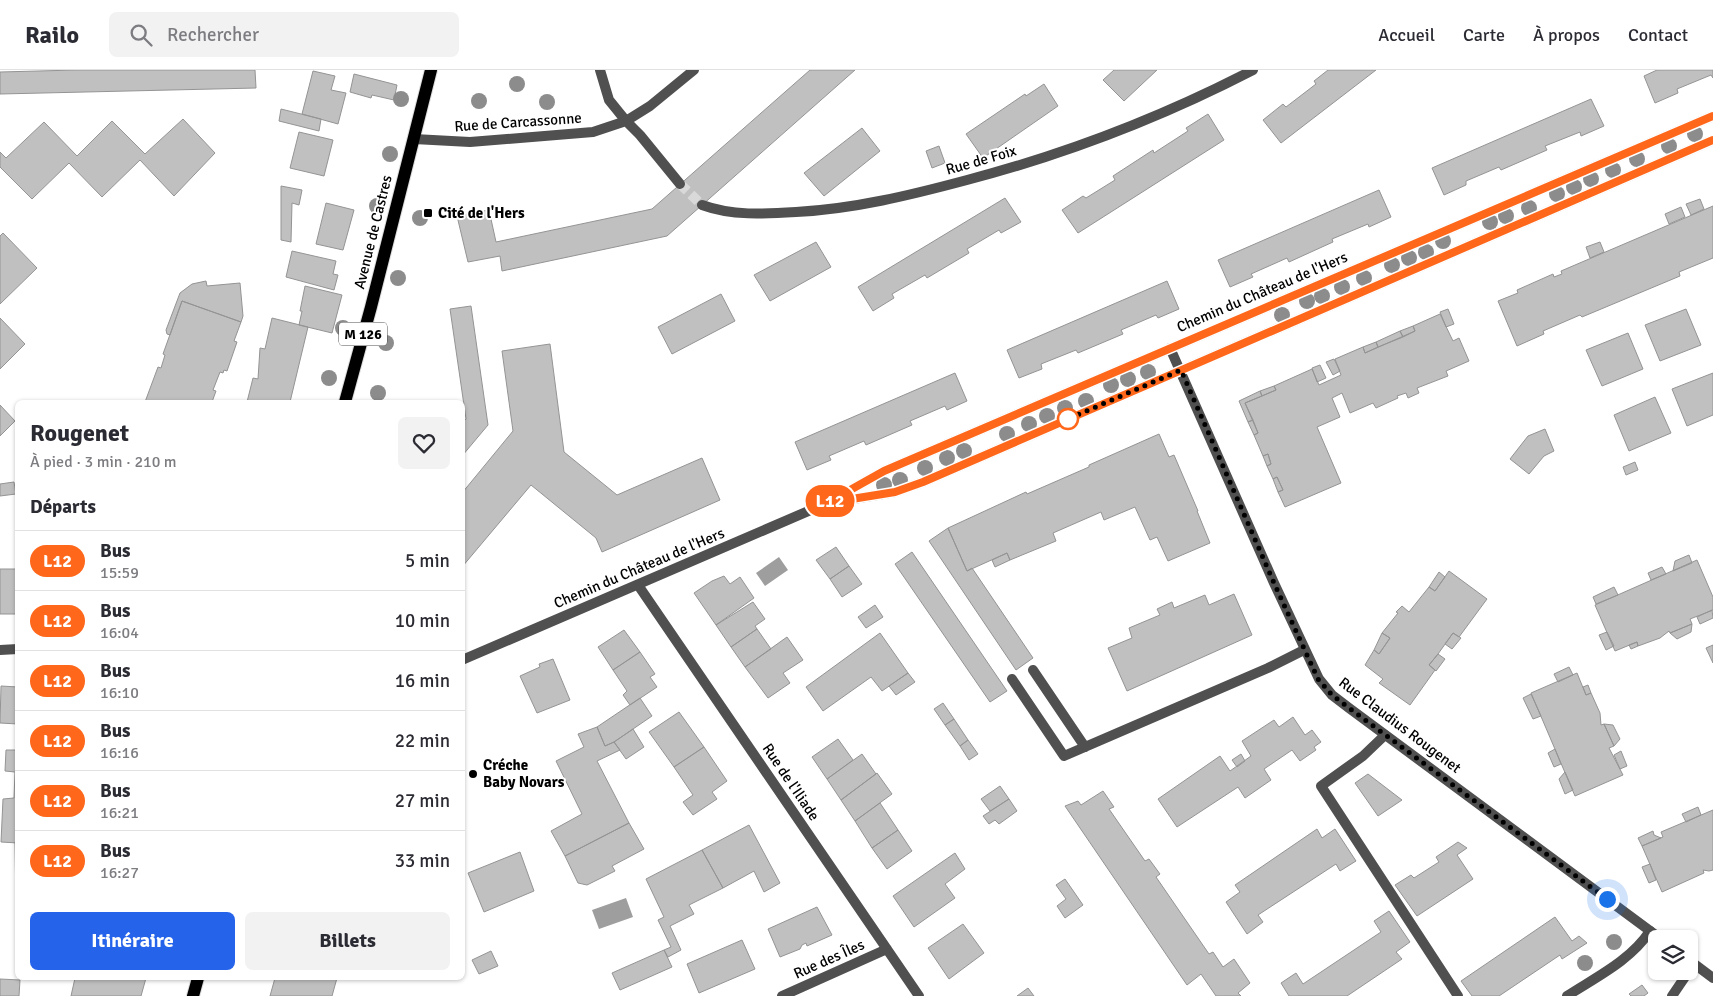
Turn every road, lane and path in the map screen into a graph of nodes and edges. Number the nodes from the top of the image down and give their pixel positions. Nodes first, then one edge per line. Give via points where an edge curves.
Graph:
1 (432, 70) edge
2 (600, 70) edge
3 (694, 70) edge
4 (1253, 70) edge
5 (1713, 116) edge
6 (626, 121) junction
7 (414, 139) junction
8 (1713, 140) edge
9 (680, 184) tunnel mouth
10 (702, 205) tunnel mouth
11 (1170, 348) junction
12 (1181, 370) junction
13 (345, 400) edge
14 (827, 503) junction
15 (638, 585) junction
16 (15, 649) edge
17 (0, 650) edge
18 (1304, 650) junction
19 (465, 659) edge
20 (1033, 670) dead end
21 (1012, 679) dead end
22 (1385, 735) junction
23 (1085, 747) junction
24 (1649, 930) edge
25 (1648, 934) edge
26 (887, 949) junction
27 (1698, 971) edge
28 (1713, 978) edge
29 (197, 980) edge
30 (1682, 980) edge
31 (193, 996) edge
32 (782, 996) edge
33 (919, 996) edge
34 (1458, 996) edge
35 (1567, 996) edge
36 (1672, 996) edge

1 - 7 main road, Avenue de Castres / M 126
2 - 6 street via 609,100
3 - 6 street, Rue de Carcassonne
4 - 10 street, Rue de Foix via 1217,89 1090,142 1009,169 922,192 832,210 774,214 745,214
5 - 11 street, Chemin du Château de l'Hers
6 - 7 street, Rue de Carcassonne via 593,132 569,135 470,142
6 - 9 street
7 - 13 main road, Avenue de Castres / M 126
8 - 12 street, Chemin du Château de l'Hers
11 - 12 street, Rue Claudius Rougenet
11 - 14 street, Chemin du Château de l'Hers via 884,471
12 - 14 street, Chemin du Château de l'Hers via 923,482 895,492
12 - 18 street, Rue Claudius Rougenet
14 - 15 street, Chemin du Château de l'Hers
15 - 19 street, Chemin du Château de l'Hers
15 - 26 street, Rue de l'Iliade
16 - 17 street
18 - 22 street, Rue Claudius Rougenet via 1318,679 1332,695
18 - 23 street
20 - 23 street
21 - 23 street via 1064,756
22 - 24 street, Rue Claudius Rougenet
22 - 34 street via 1363,756 1321,786
25 - 35 street via 1624,959
26 - 32 street, Rue des Îles
26 - 33 street, Rue de l'Iliade
27 - 28 street
29 - 31 main road
30 - 36 street

